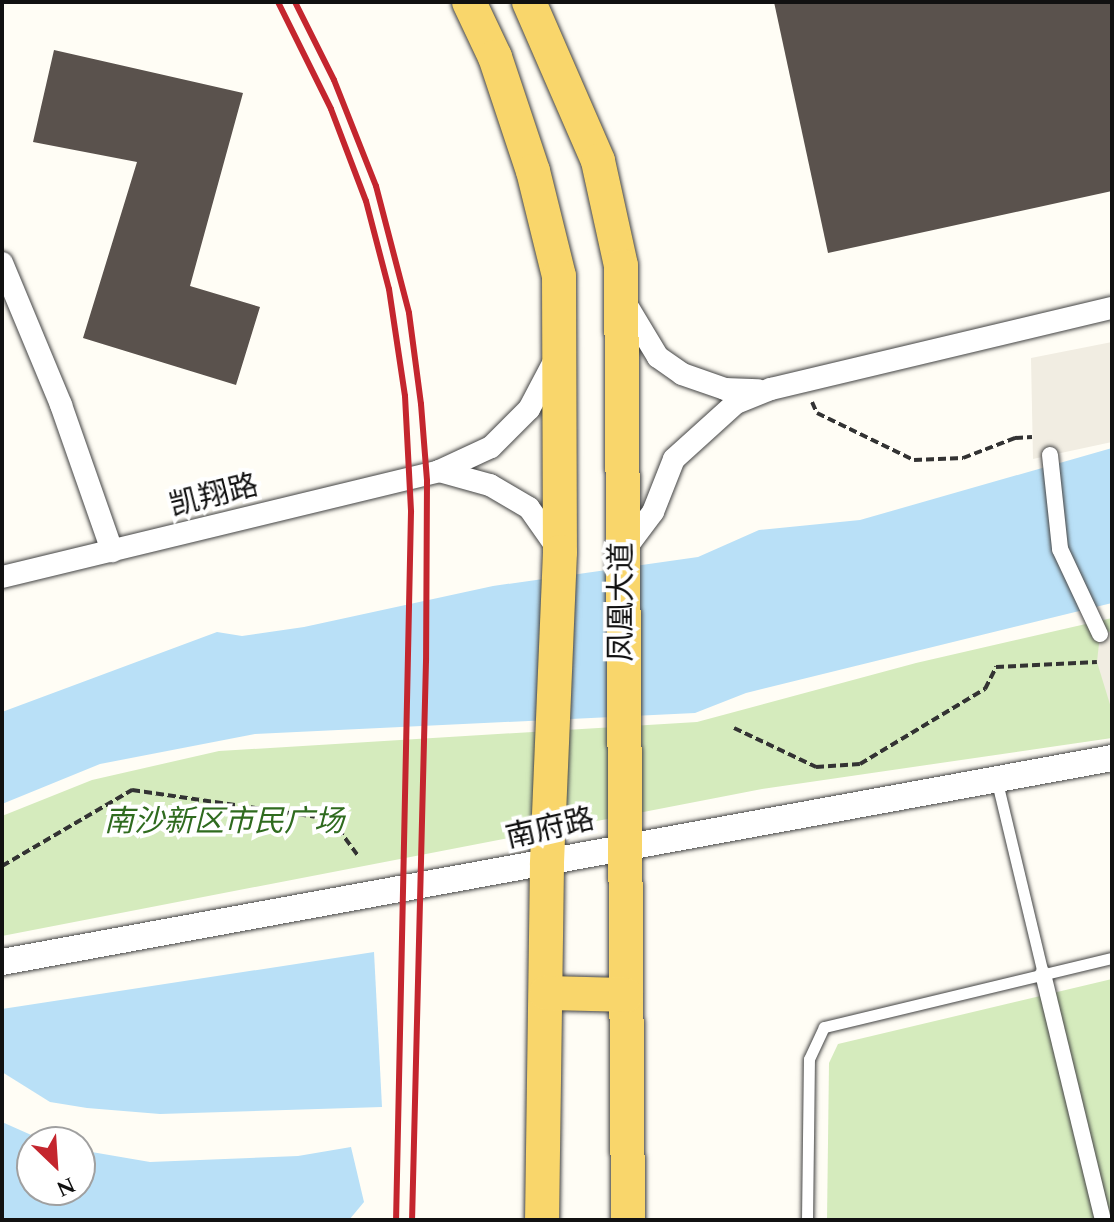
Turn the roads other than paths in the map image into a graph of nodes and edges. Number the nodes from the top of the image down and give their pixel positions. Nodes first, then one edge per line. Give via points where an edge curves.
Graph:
1 (469, 2) edge
2 (529, 2) edge
3 (2, 263) edge
4 (621, 296) junction
5 (1112, 308) edge
6 (559, 352) junction
7 (771, 389) junction
8 (1050, 455) dead end
9 (439, 471) junction
10 (112, 551) junction
11 (560, 552) junction
12 (622, 553) junction
13 (2, 577) edge
14 (1100, 634) dead end
15 (1112, 758) edge
16 (996, 778) junction
17 (623, 845) junction
18 (547, 865) junction
19 (1112, 958) edge
20 (2, 962) edge
21 (1043, 974) junction
22 (546, 993) junction
23 (626, 995) junction
24 (542, 1220) edge
25 (628, 1220) edge
26 (807, 1220) edge
27 (1103, 1220) edge

1 - 6 main road, 凤凰大道 via 495,57 533,171 559,276
2 - 4 main road, 凤凰大道 via 598,161 621,266
3 - 10 street via 61,405
4 - 7 street via 645,340 682,374 725,389
4 - 12 main road, 凤凰大道
5 - 7 street
6 - 9 street, 凯翔路 via 529,409 491,447
6 - 11 main road, 凤凰大道
7 - 12 street via 718,416 674,459 653,512
8 - 14 street via 1060,549
9 - 10 street, 凯翔路
9 - 11 street via 490,485 529,508
10 - 13 street, 凯翔路
11 - 18 main road, 凤凰大道
12 - 17 main road, 凤凰大道
15 - 16 street, 南府路
16 - 17 street, 南府路
16 - 21 lane
17 - 18 street, 南府路
17 - 23 main road, 凤凰大道
18 - 20 street, 南府路
18 - 22 main road, 凤凰大道
19 - 21 lane
21 - 26 lane via 824,1027 809,1059
21 - 27 street
22 - 23 main road
22 - 24 main road, 凤凰大道
23 - 25 main road, 凤凰大道

